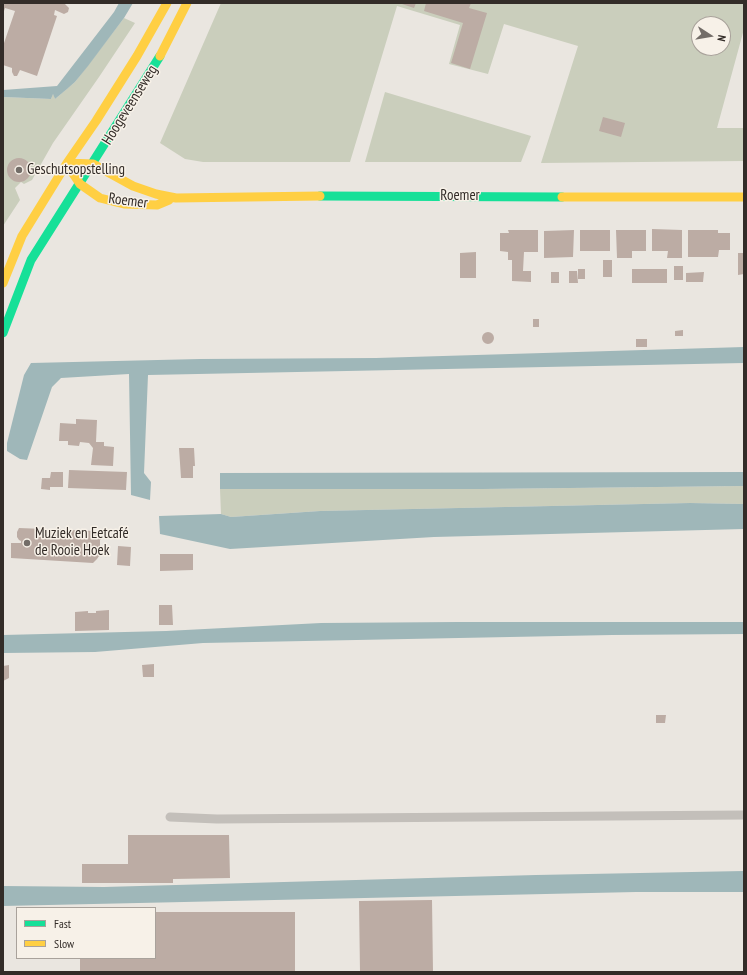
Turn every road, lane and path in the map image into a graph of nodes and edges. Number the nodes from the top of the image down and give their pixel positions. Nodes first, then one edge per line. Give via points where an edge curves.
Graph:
1 (167, 3) edge
2 (187, 3) edge
3 (67, 163) junction
4 (93, 164) junction
5 (80, 184) junction
6 (744, 197) edge
7 (176, 198) junction
8 (3, 283) edge
9 (3, 333) edge
10 (744, 816) edge
11 (170, 817) dead end

1 - 3 street, Hoogeveenseweg via 137,56
2 - 4 street, Hoogeveenseweg via 155,65
3 - 4 street, Roemer
3 - 5 street, Roemer
3 - 8 street, Hoogeveenseweg via 22,236
4 - 5 street, Hoogeveenseweg
4 - 7 street, Roemer via 133,186
5 - 7 street, Roemer via 100,198 124,204 157,205
5 - 9 street, Hoogeveenseweg via 31,260
6 - 7 street, Roemer
10 - 11 lane via 217,819

